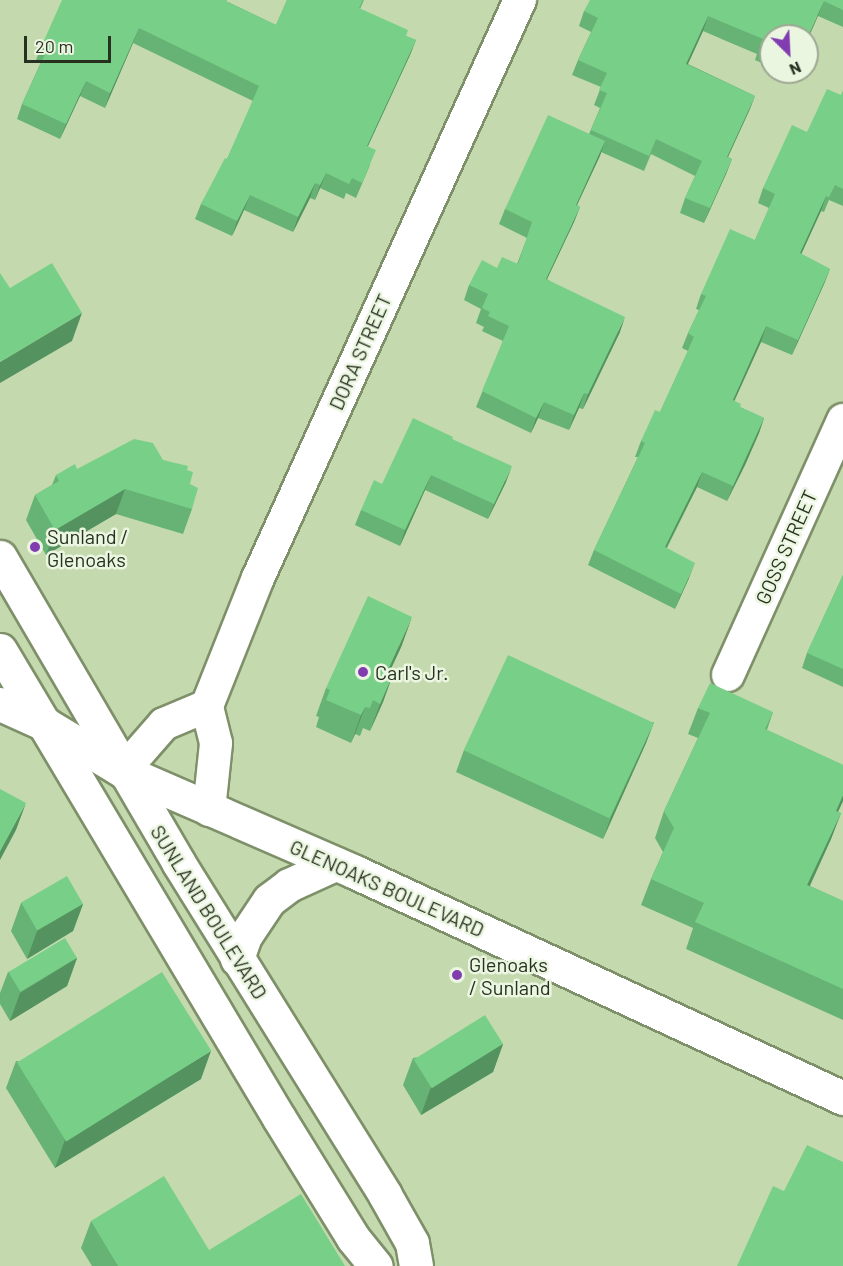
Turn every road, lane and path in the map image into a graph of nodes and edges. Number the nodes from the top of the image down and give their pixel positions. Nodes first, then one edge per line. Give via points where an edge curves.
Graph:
1 (520, 0) edge
2 (843, 420) edge
3 (0, 557) edge
4 (0, 650) edge
5 (728, 675) dead end
6 (0, 704) edge
7 (207, 706) junction
8 (47, 725) junction
9 (123, 771) junction
10 (209, 810) junction
11 (335, 864) junction
12 (237, 959) junction
13 (843, 1098) edge
14 (376, 1266) edge
15 (416, 1266) edge

1 - 7 street, DORA STREET via 262,567
2 - 5 street, GOSS STREET
3 - 9 main road, SUNLAND BOULEVARD
4 - 8 main road
6 - 8 main road, GLENOAKS BOULEVARD
7 - 9 street via 164,724
7 - 10 street via 216,743
8 - 9 main road, GLENOAKS BOULEVARD
8 - 14 main road via 279,1119 352,1238
9 - 10 main road, GLENOAKS BOULEVARD
9 - 12 main road, SUNLAND BOULEVARD
10 - 11 main road, GLENOAKS BOULEVARD
11 - 12 main road via 289,885 269,900 245,936
11 - 13 main road, GLENOAKS BOULEVARD
12 - 15 main road, SUNLAND BOULEVARD via 385,1195 412,1244

